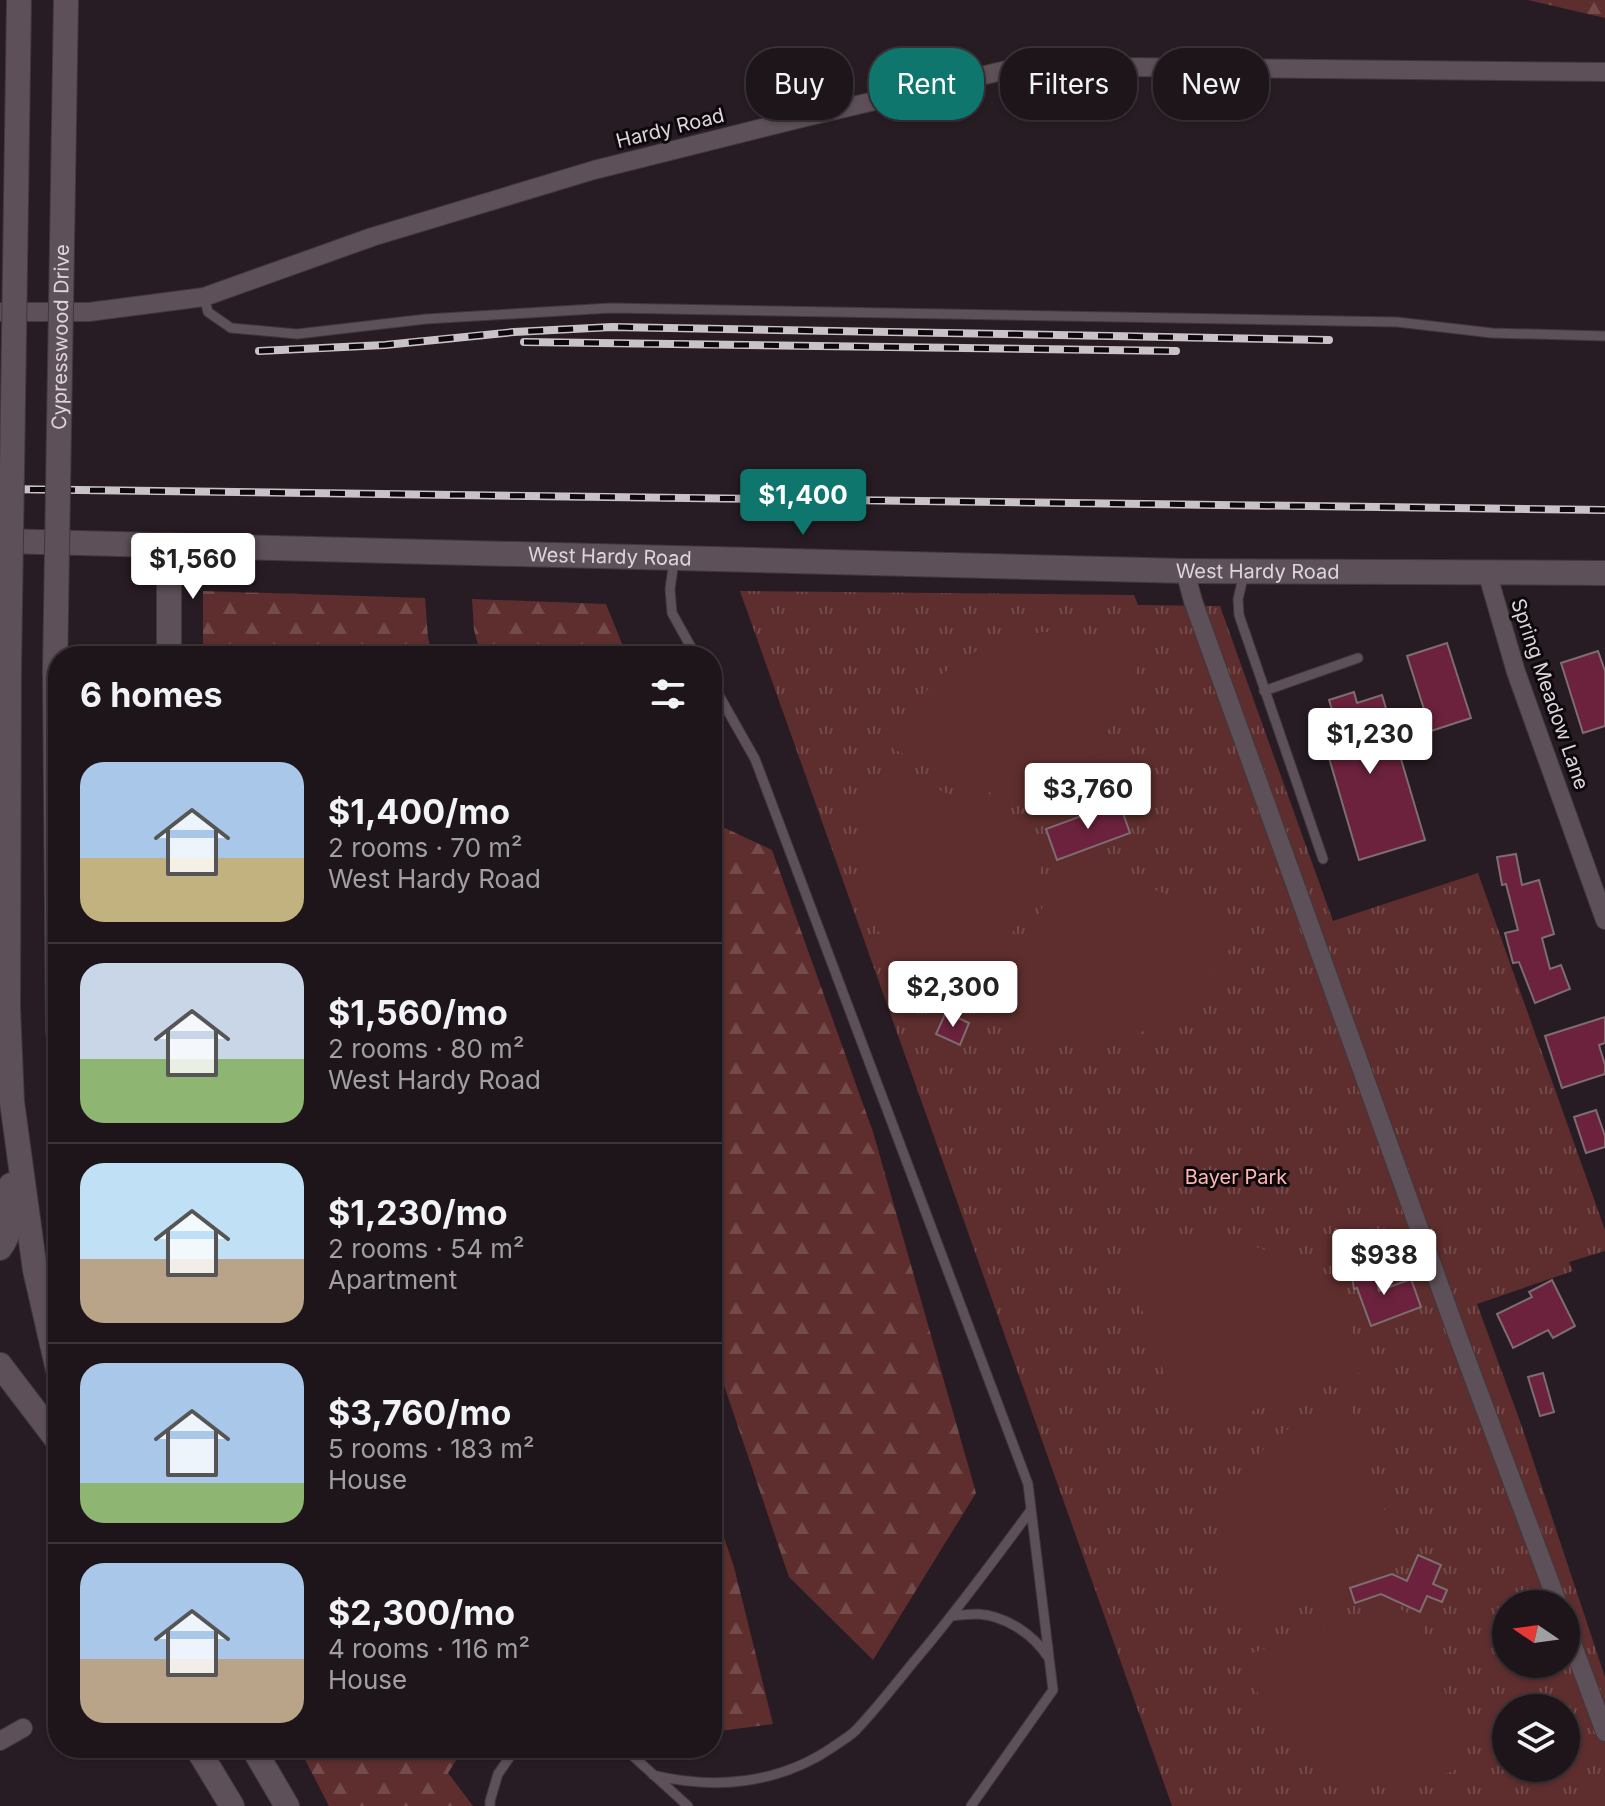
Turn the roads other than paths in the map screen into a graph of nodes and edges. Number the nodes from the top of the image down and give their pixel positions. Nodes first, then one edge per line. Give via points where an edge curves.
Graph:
1 (19, 0) edge
2 (66, 0) edge
3 (1605, 72) edge
4 (204, 297) junction
5 (0, 312) edge
6 (1605, 336) edge
7 (0, 541) edge
8 (169, 545) junction
9 (675, 558) junction
10 (1185, 571) junction
11 (1245, 571) junction
12 (1487, 572) junction
13 (1605, 573) edge
14 (55, 646) edge
15 (169, 646) edge
16 (690, 646) edge
17 (1358, 658) dead end
18 (1264, 691) junction
19 (722, 701) edge
20 (1323, 859) dead end
21 (1605, 920) edge
22 (12, 1102) junction
23 (0, 1248) edge
24 (48, 1327) edge
25 (0, 1365) edge
26 (48, 1428) edge
27 (1031, 1510) junction
28 (1553, 1590) edge
29 (952, 1616) junction
30 (1050, 1660) junction
31 (1580, 1665) edge
32 (23, 1728) dead end
33 (1605, 1732) edge
34 (0, 1741) edge
35 (203, 1758) edge
36 (259, 1758) edge
37 (509, 1758) edge
38 (635, 1758) edge
39 (653, 1775) junction
40 (232, 1806) edge
41 (287, 1806) edge
42 (490, 1806) edge
43 (688, 1806) edge
44 (971, 1806) edge

1 - 22 main road, bridge via 9,670
2 - 14 main road, Cypresswood Drive, bridge
3 - 4 street, Hardy Road via 1023,66 594,170 372,237
4 - 5 street, Hardy Road via 89,312
4 - 6 lane via 208,312 231,328 297,334 426,319 611,308 1397,322 1492,333
7 - 8 main road, West Hardy Road
8 - 9 main road, West Hardy Road
8 - 15 main road
9 - 10 main road, West Hardy Road
9 - 16 lane via 672,613
10 - 11 main road, West Hardy Road
10 - 28 street
11 - 12 main road, West Hardy Road
11 - 18 lane via 1239,615
12 - 13 main road, West Hardy Road
12 - 21 street, Spring Meadow Lane via 1516,672
17 - 18 lane
18 - 20 lane
19 - 27 lane via 755,759 1028,1484
22 - 23 main road via 11,1217
22 - 24 main road
25 - 26 main road
27 - 29 lane
27 - 30 lane
29 - 30 lane via 979,1614 1006,1621 1031,1637
29 - 39 lane via 856,1731 817,1758 774,1775 727,1784
30 - 44 lane via 1053,1690
31 - 33 street
32 - 34 street
35 - 40 main road
36 - 41 main road
37 - 42 lane via 498,1774
38 - 39 lane
39 - 43 lane

